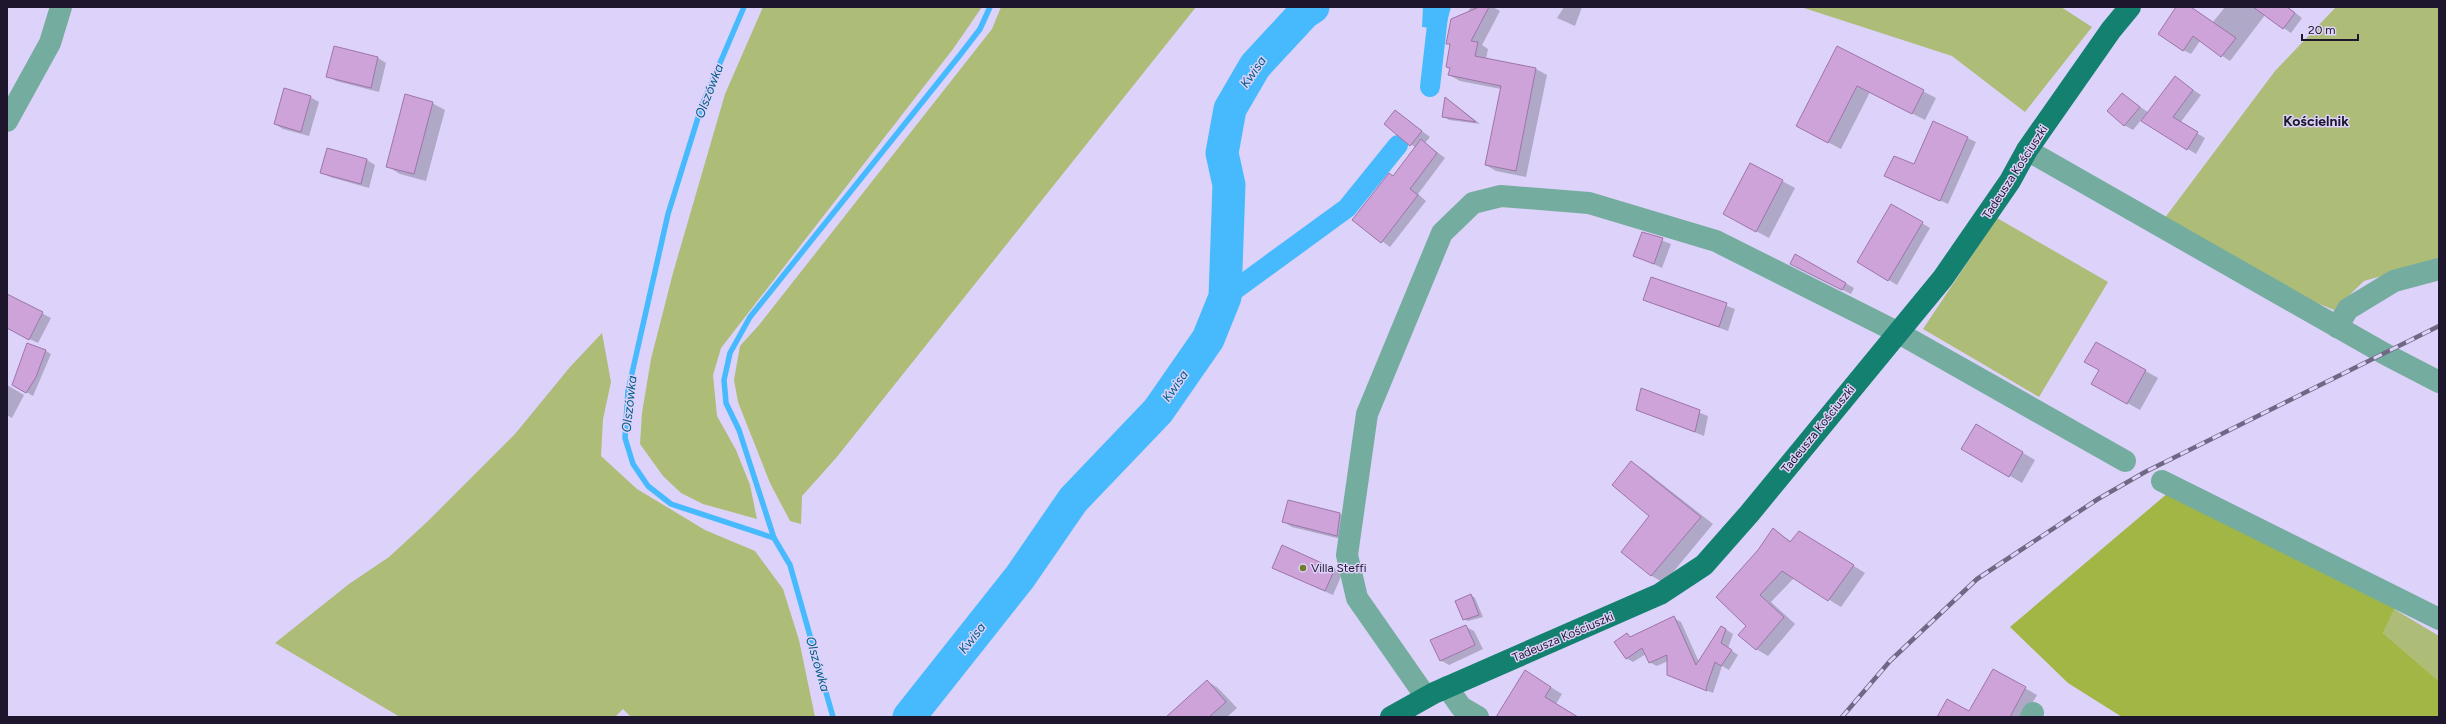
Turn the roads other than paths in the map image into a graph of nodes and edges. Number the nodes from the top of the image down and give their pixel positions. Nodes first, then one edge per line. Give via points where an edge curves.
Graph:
1 (61, 7) edge
2 (2130, 7) edge
3 (7, 121) edge
4 (2027, 150) junction
5 (2439, 269) edge
6 (2337, 327) junction
7 (1897, 332) junction
8 (2439, 382) edge
9 (2125, 461) dead end
10 (2162, 481) dead end
11 (2439, 619) edge
12 (1448, 687) junction
13 (1426, 697) junction
14 (1391, 717) edge
15 (1478, 717) edge

1 - 3 street via 50,43
2 - 4 main road, Tadeusza Kościuszki
4 - 6 street
4 - 7 main road, Tadeusza Kościuszki via 2010,181 1943,278
5 - 6 street via 2394,281 2348,309
6 - 8 street
7 - 9 street
7 - 12 main road, Tadeusza Kościuszki via 1704,564 1660,594
7 - 13 street via 1716,241 1589,203 1501,196 1473,203 1442,233 1367,414 1347,555 1357,598
10 - 11 street
12 - 13 main road, Tadeusza Kościuszki
12 - 15 street via 1461,707
13 - 14 main road, Tadeusza Kościuszki

